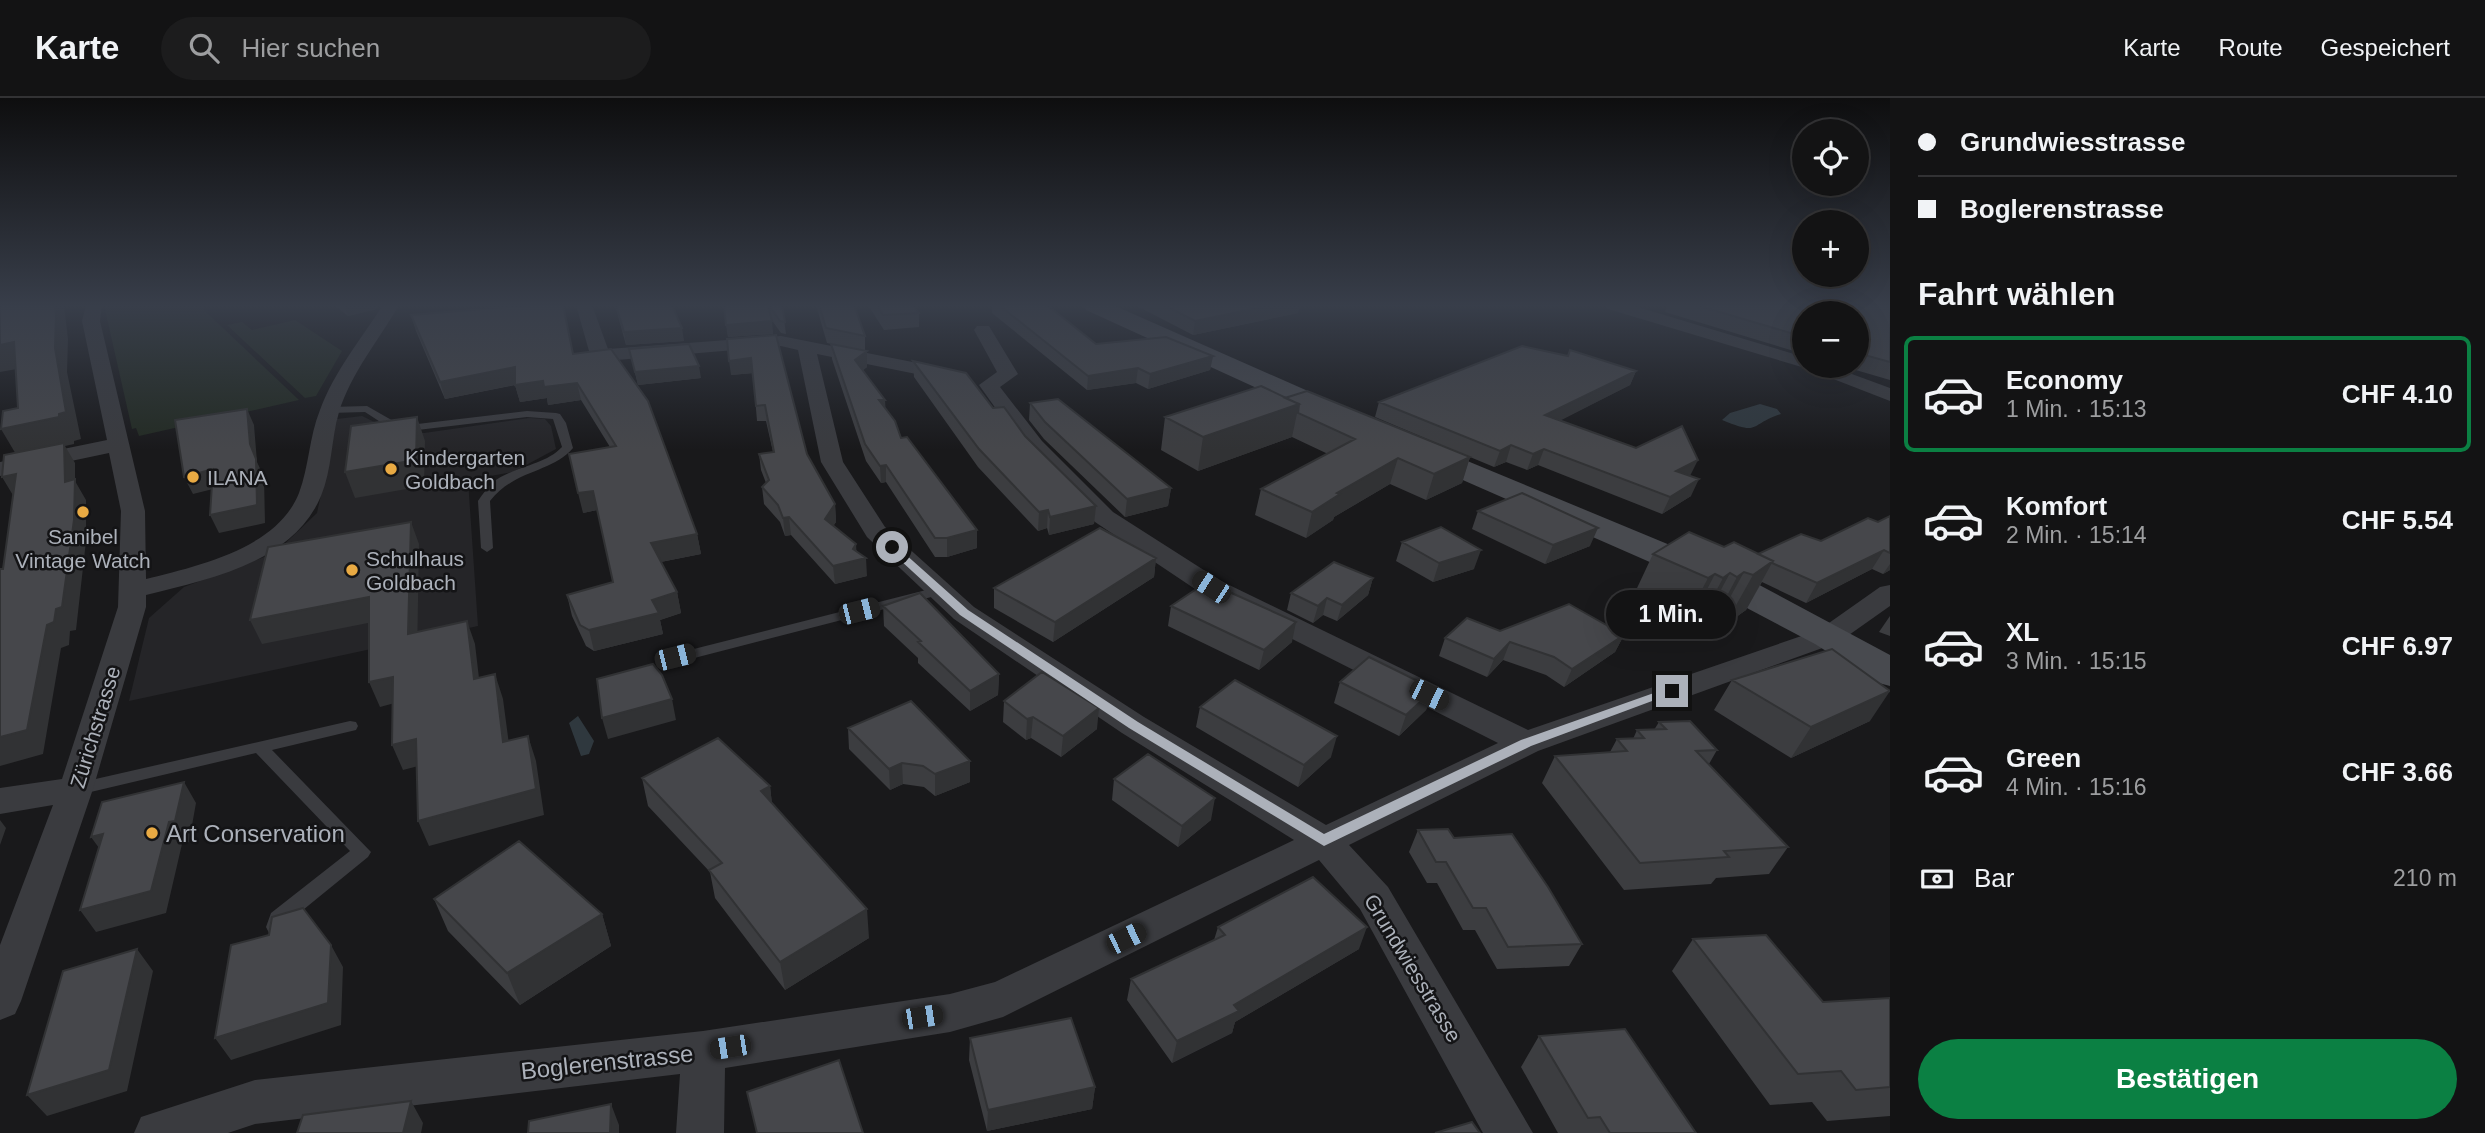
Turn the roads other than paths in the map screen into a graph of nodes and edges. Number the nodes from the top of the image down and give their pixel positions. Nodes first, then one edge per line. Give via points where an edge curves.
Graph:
1 (99, 353) edge
2 (363, 353) edge
3 (602, 353) edge
4 (626, 353) edge
5 (808, 353) edge
6 (844, 353) edge
7 (996, 353) edge
8 (1202, 353) edge
9 (1772, 353) edge
10 (1792, 359) edge
11 (1845, 378) edge
12 (976, 382) junction
13 (1890, 395) edge
14 (330, 410) junction
15 (120, 444) junction
16 (0, 469) edge
17 (487, 548) dead end
18 (132, 590) junction
19 (938, 591) junction
20 (1890, 593) edge
21 (1829, 636) junction
22 (675, 657) dead end
23 (1890, 673) edge
24 (350, 726) dead end
25 (1526, 743) junction
26 (259, 747) junction
27 (76, 789) junction
28 (0, 801) edge
29 (1324, 841) junction
30 (272, 945) edge
31 (0, 1001) edge
32 (703, 1051) junction
33 (158, 1133) edge
34 (700, 1133) edge
35 (1508, 1133) edge

1 - 15 street, Zürichstrasse
2 - 14 street
3 - 4 street
5 - 19 street, Grundwiesstrasse via 832,462 876,532
6 - 12 street
7 - 12 street via 1008,374
8 - 21 main road via 1722,580
9 - 10 street
11 - 13 street
12 - 25 street via 1104,517 1211,587
14 - 17 lane via 367,409 392,425 409,428 527,414 556,416 568,448 496,486 484,500
14 - 18 street via 310,496 292,523 227,563
15 - 16 street
15 - 18 street, Zürichstrasse via 133,511
18 - 27 street, Zürichstrasse via 127,626
19 - 22 lane
19 - 29 street, Grundwiesstrasse via 1133,725
20 - 21 street, Boglerenstrasse
21 - 23 main road
21 - 25 street, Boglerenstrasse
24 - 26 lane
25 - 29 street, Boglerenstrasse
26 - 27 lane
26 - 30 lane via 362,852 278,919
27 - 28 street
27 - 31 street, Zürichstrasse
29 - 32 street, Boglerenstrasse via 1003,998 950,1013
29 - 35 street, Grundwiesstrasse via 1374,898
32 - 33 street, Boglerenstrasse via 255,1102
32 - 34 street

